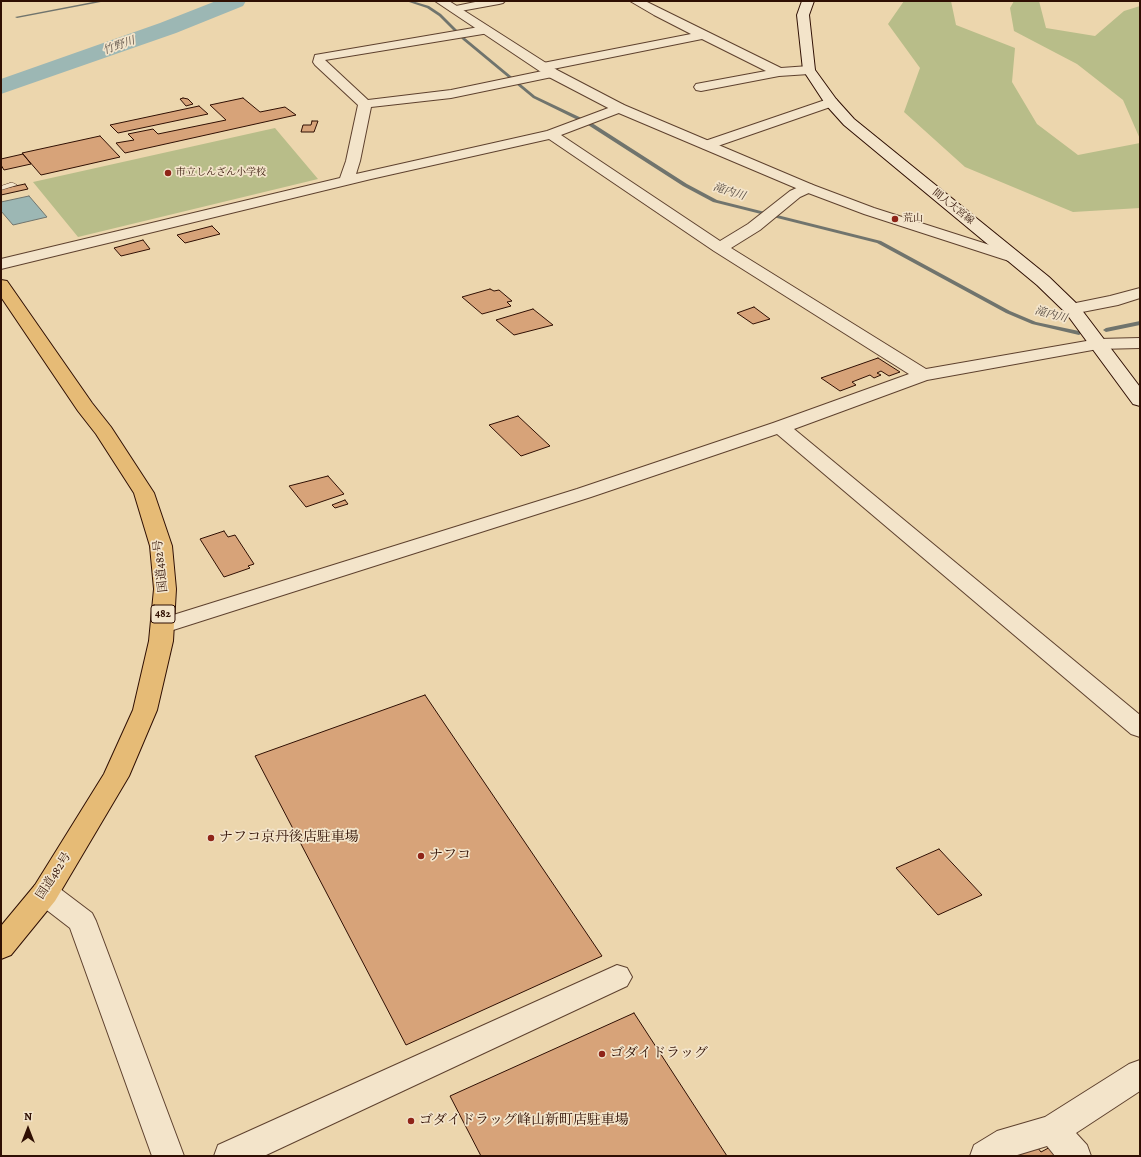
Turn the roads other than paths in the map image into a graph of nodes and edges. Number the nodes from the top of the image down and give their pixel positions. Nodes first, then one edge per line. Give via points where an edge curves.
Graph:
1 (441, 1) edge
2 (499, 1) edge
3 (636, 1) edge
4 (808, 1) edge
5 (455, 9) junction
6 (485, 30) junction
7 (704, 35) junction
8 (548, 70) junction
9 (809, 70) junction
10 (779, 72) junction
11 (701, 87) dead end
12 (830, 102) junction
13 (365, 104) junction
14 (620, 108) junction
15 (551, 134) junction
16 (707, 145) junction
17 (346, 181) junction
18 (13, 185) dead end
19 (1, 188) edge
20 (808, 188) junction
21 (720, 248) junction
22 (4, 258) edge
23 (1015, 258) junction
24 (1, 285) edge
25 (1140, 293) edge
26 (1072, 309) junction
27 (1140, 343) edge
28 (1098, 344) junction
29 (923, 376) junction
30 (1140, 400) edge
31 (780, 427) junction
32 (162, 626) junction
33 (1140, 728) edge
34 (45, 893) junction
35 (1, 947) edge
36 (617, 977) dead end
37 (1140, 1074) edge
38 (1053, 1130) junction
39 (168, 1156) edge
40 (230, 1156) edge
41 (986, 1156) edge
42 (1074, 1156) edge

1 - 5 street
2 - 5 street
3 - 7 street
4 - 9 street, 間人大宮線 via 803,15
5 - 6 street
6 - 8 street
6 - 13 street via 319,58 319,62
7 - 8 street
7 - 10 street
8 - 13 street via 451,94
8 - 14 street
9 - 10 street
9 - 12 street, 間人大宮線
10 - 11 street
12 - 16 street
12 - 23 street, 間人大宮線 via 849,122
13 - 17 street via 353,161
14 - 15 street
14 - 16 street
15 - 17 street
15 - 21 street
16 - 20 street
17 - 22 street
18 - 19 lane
20 - 21 street via 795,194 754,227
20 - 23 street via 869,212
21 - 29 street
23 - 26 street, 間人大宮線 via 1044,281
24 - 32 highway, 国道482号 / 482 via 104,431 144,493 161,546 165,589
25 - 26 street
26 - 28 street, 間人大宮線
27 - 28 street
28 - 29 street
28 - 30 street, 間人大宮線
29 - 31 street
31 - 32 street
31 - 33 street
32 - 34 highway, 国道482号 / 482 via 145,710 116,776
34 - 35 highway, 国道482号 / 482
34 - 39 street via 82,921
36 - 40 street
37 - 38 street
38 - 41 street via 1008,1142
38 - 42 street

